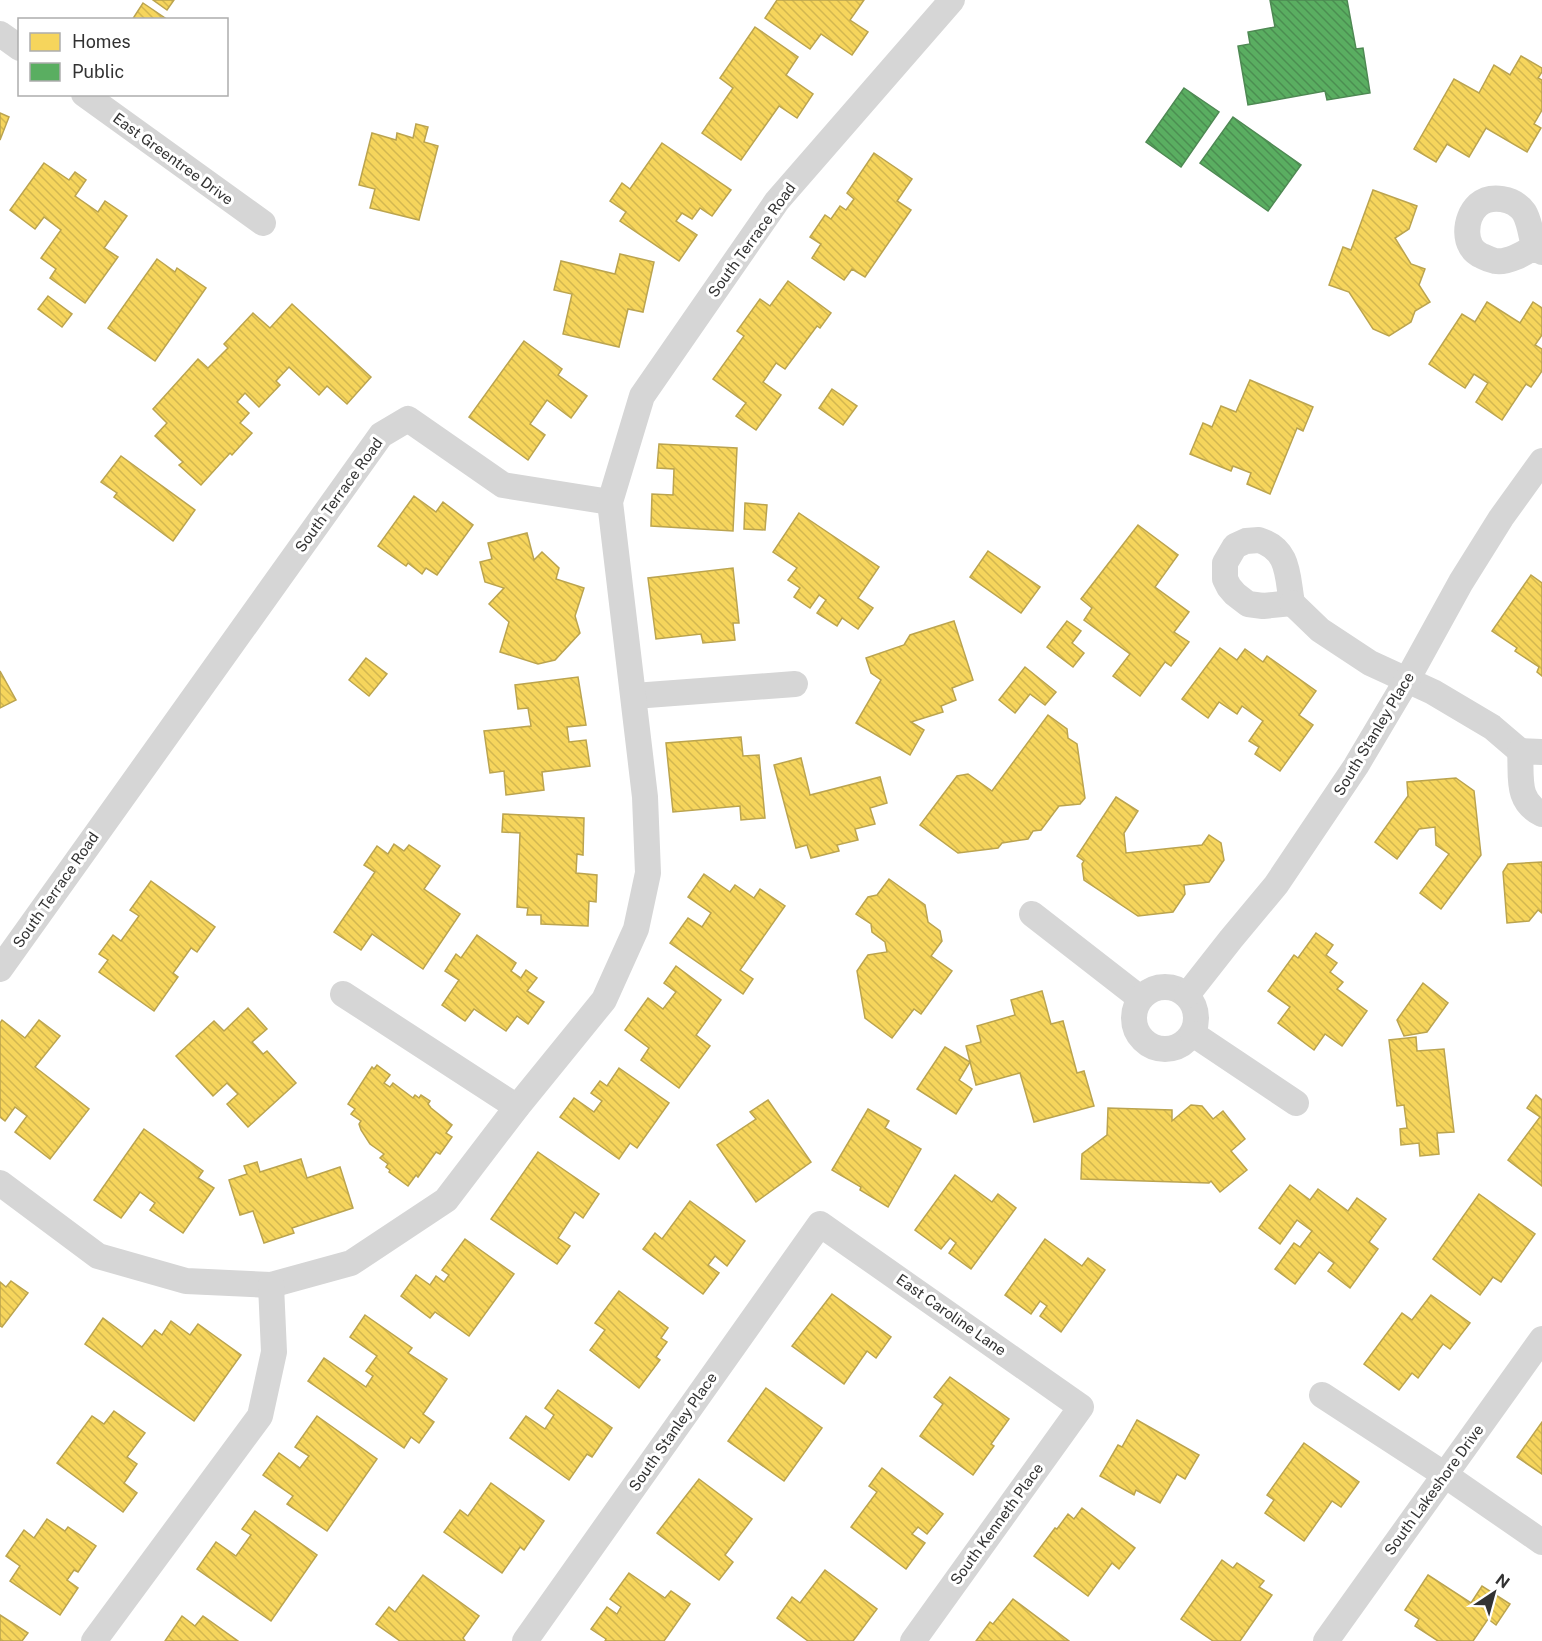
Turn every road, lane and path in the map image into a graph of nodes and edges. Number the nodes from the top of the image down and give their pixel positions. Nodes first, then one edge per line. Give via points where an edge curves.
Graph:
1 (952, 0) edge
2 (0, 34) edge
3 (18, 47) edge
4 (87, 96) edge
5 (263, 223) dead end
6 (1542, 461) edge
7 (610, 502) junction
8 (1292, 603) dead end
9 (1407, 680) junction
10 (795, 684) dead end
11 (634, 696) junction
12 (1531, 752) edge
13 (1542, 814) edge
14 (1032, 914) dead end
15 (0, 969) edge
16 (343, 994) dead end
17 (1187, 995) junction
18 (1140, 998) junction
19 (1192, 1034) junction
20 (1296, 1103) dead end
21 (517, 1107) junction
22 (0, 1184) edge
23 (820, 1224) joint
24 (271, 1285) junction
25 (1542, 1339) edge
26 (1322, 1395) dead end
27 (1081, 1407) joint
28 (1445, 1475) junction
29 (1542, 1542) edge
30 (93, 1641) edge
31 (525, 1641) edge
32 (913, 1641) edge
33 (1326, 1641) edge

1 - 7 street, South Terrace Road via 777,201 642,396
2 - 3 street
4 - 5 street, East Greentree Drive
6 - 9 street, South Stanley Place via 1467,573
7 - 11 street
7 - 15 street, South Terrace Road via 503,485 408,419 381,435
8 - 9 street via 1320,630 1370,663
9 - 12 street
9 - 17 street, South Stanley Place via 1356,766 1276,885
10 - 11 street
11 - 21 street via 645,797 648,873 636,929 604,1000
12 - 13 street via 1522,794 1532,809
14 - 18 street
16 - 21 street
17 - 18 street via 1170,987 1156,988
17 - 19 street via 1196,1012
18 - 19 street via 1133,1016 1138,1035 1145,1042 1163,1050 1186,1042
19 - 20 street
21 - 24 street via 446,1200 351,1263
22 - 24 street via 98,1256 186,1281
23 - 27 street, East Caroline Lane
23 - 31 street, South Stanley Place
24 - 30 street via 274,1352 260,1416
25 - 28 street, South Lakeshore Drive
26 - 28 street
27 - 32 street, South Kenneth Place
28 - 29 street
28 - 33 street, South Lakeshore Drive

